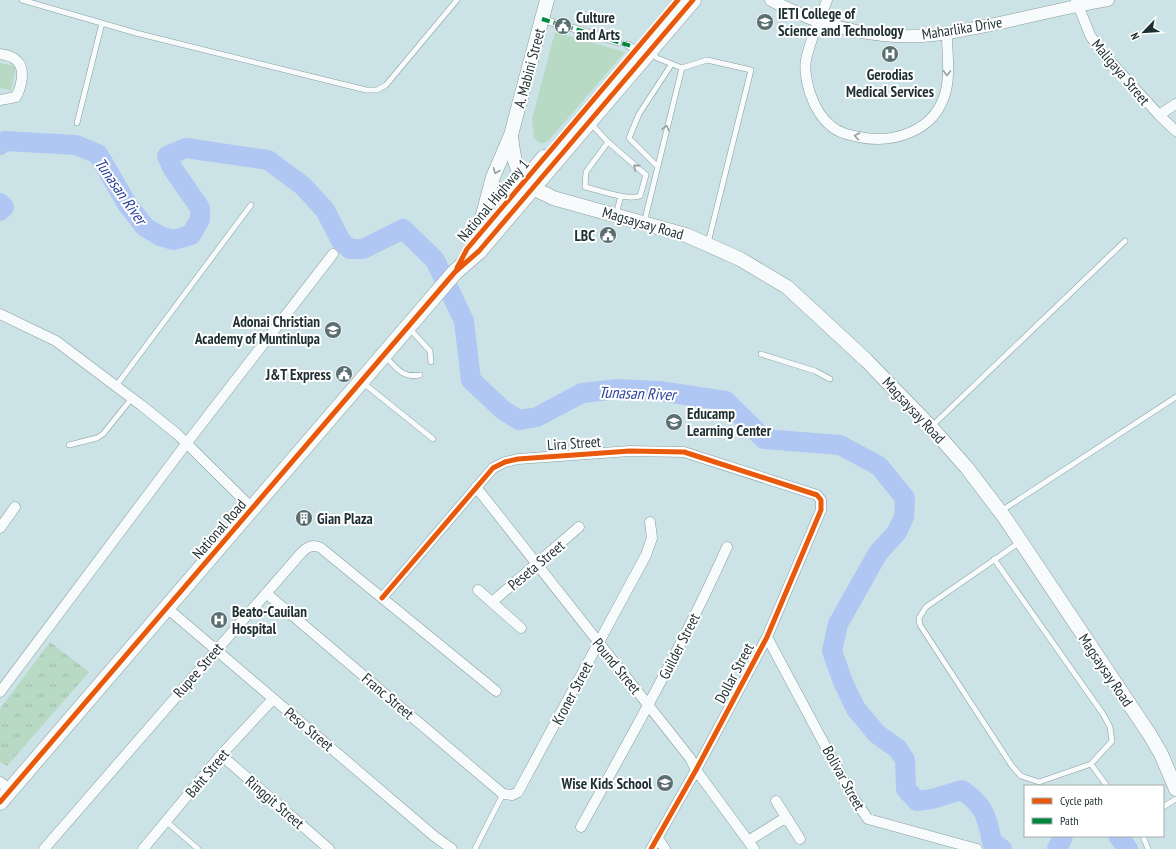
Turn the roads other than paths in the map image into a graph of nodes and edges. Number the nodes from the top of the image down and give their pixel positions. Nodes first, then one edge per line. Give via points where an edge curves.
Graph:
1 (22, 0) edge
2 (457, 0) edge
3 (547, 0) edge
4 (678, 0) edge
5 (693, 0) edge
6 (771, 0) edge
7 (827, 0) edge
8 (1108, 0) edge
9 (1077, 2) edge
10 (542, 19) junction
11 (820, 21) junction
12 (102, 23) junction
13 (557, 24) tunnel mouth
14 (569, 27) tunnel mouth
15 (947, 34) junction
16 (618, 42) dead end
17 (639, 47) junction
18 (0, 54) edge
19 (670, 65) junction
20 (682, 68) junction
21 (0, 100) edge
22 (1176, 104) edge
23 (1158, 115) junction
24 (585, 117) junction
25 (77, 123) dead end
26 (1176, 131) edge
27 (511, 135) junction
28 (608, 142) junction
29 (657, 166) junction
30 (529, 184) junction
31 (621, 196) junction
32 (251, 205) dead end
33 (615, 215) junction
34 (644, 224) junction
35 (477, 237) junction
36 (1125, 241) dead end
37 (708, 244) junction
38 (333, 254) dead end
39 (456, 272) junction
40 (0, 314) edge
41 (408, 326) junction
42 (761, 354) dead end
43 (383, 355) junction
44 (431, 362) dead end
45 (420, 375) dead end
46 (830, 379) dead end
47 (362, 381) junction
48 (116, 386) junction
49 (1176, 397) edge
50 (132, 398) junction
51 (931, 427) junction
52 (433, 440) dead end
53 (186, 444) junction
54 (69, 445) dead end
55 (476, 487) junction
56 (821, 500) joint
57 (15, 507) dead end
58 (252, 508) junction
59 (1001, 512) junction
60 (650, 522) dead end
61 (579, 527) dead end
62 (0, 528) edge
63 (1021, 541) junction
64 (728, 547) dead end
65 (994, 559) junction
66 (536, 564) junction
67 (478, 590) dead end
68 (266, 593) junction
69 (382, 598) junction
70 (492, 602) junction
71 (167, 608) junction
72 (521, 628) dead end
73 (767, 637) junction
74 (599, 644) junction
75 (216, 649) junction
76 (496, 691) dead end
77 (0, 692) edge
78 (273, 699) junction
79 (648, 705) junction
80 (221, 755) junction
81 (1091, 764) junction
82 (696, 770) junction
83 (1106, 785) edge
84 (5, 786) edge
85 (1176, 789) edge
86 (508, 794) junction
87 (1176, 799) edge
88 (776, 801) dead end
89 (0, 802) edge
90 (1164, 806) edge
91 (785, 818) junction
92 (167, 822) junction
93 (581, 827) dead end
94 (657, 837) junction
95 (1143, 837) edge
96 (800, 839) dead end
97 (751, 845) edge
98 (44, 849) edge
99 (143, 849) edge
100 (198, 849) edge
101 (329, 849) edge
102 (452, 849) edge
103 (474, 849) edge
104 (651, 849) edge
105 (665, 849) edge
106 (977, 849) edge
107 (1148, 849) edge

1 - 12 lane
2 - 12 lane via 386,85 377,90 358,88
3 - 10 main road, A. Mabini Street
4 - 17 highway, National Highway 1
5 - 17 highway, National Highway 1
6 - 11 street, Maharlika Drive
7 - 11 street
8 - 9 street, Maharlika Drive
9 - 15 street, Maharlika Drive
9 - 23 street, Maligaya Street via 1090,35 1099,49
10 - 13 street
10 - 27 main road, A. Mabini Street
11 - 15 street, Maharlika Drive via 879,35
15 -> 11 street via 948,77 944,97 937,111 910,133 889,139 867,138 843,134 821,116 813,102 807,83 806,61
12 - 25 lane
14 - 16 street
17 - 19 lane
17 - 24 highway, National Highway 1
18 - 21 street via 17,60 21,66 20,88 16,97
19 - 20 lane
19 - 29 lane via 639,114 630,138
29 -> 20 lane
20 - 37 lane via 706,60 751,70
22 - 23 street
23 - 26 street, Maligaya Street
24 - 28 lane
24 - 30 highway, National Highway 1
27 - 30 main road, A. Mabini Street via 513,157 518,171
27 -> 35 main road, A. Mabini Street via 494,177
28 - 31 lane via 586,172 585,187
31 -> 28 lane via 640,196 646,175
29 - 34 lane
30 - 33 main road, Magsaysay Road via 553,198
30 - 35 highway, National Highway 1
30 - 39 highway, National Highway 1 via 479,251
31 - 33 lane
32 - 48 lane
33 - 34 main road, Magsaysay Road
34 - 37 main road, Magsaysay Road via 686,235
35 - 39 highway, National Highway 1 via 466,249
36 - 51 lane
37 - 51 main road, Magsaysay Road via 740,259 787,287 866,360
38 - 53 street
39 - 41 highway, National Road
40 - 48 street via 56,341
41 - 43 highway, National Road
41 - 44 lane via 430,351
42 - 46 lane via 815,371
43 - 45 lane via 402,373
43 - 47 highway, National Road
47 - 52 lane
47 - 58 highway, National Road
48 - 50 street
49 - 59 lane
50 - 53 street
50 - 54 lane via 103,434
51 - 59 main road, Magsaysay Road
53 - 58 street
53 - 77 street
55 - 56 street, Lira Street via 493,468 518,459 654,451 684,452 810,492
55 - 66 street, Pound Street
55 - 69 street, Lira Street
56 - 73 street, Dollar Street via 821,510
57 - 62 street
58 - 71 highway, National Road
59 - 63 main road, Magsaysay Road
60 - 74 street, Kroner Street via 652,538 646,555
61 - 66 street, Peseta Street
63 - 65 lane
63 - 85 main road, Magsaysay Road via 1150,735
64 - 79 street, Guilder Street
65 - 81 lane via 1110,727 1112,742
65 - 81 lane via 926,607 919,618 920,625 1021,776 1039,782
66 - 70 street, Peseta Street
66 - 74 street, Pound Street
67 - 70 street
68 - 69 street, Rupee Street via 306,548 317,545
68 - 75 street, Rupee Street
68 - 86 street, Franc Street
69 - 76 street, Rupee Street
70 - 72 street
71 - 75 street, Peso Street
71 - 84 highway, National Road
73 - 82 street, Dollar Street
73 - 106 street, Bolivar Street via 852,796 868,819
74 - 79 street, Pound Street
74 - 86 street, Kroner Street via 518,792
75 - 78 street, Peso Street
75 - 98 street, Rupee Street
78 - 80 street, Baht Street
78 - 102 street, Peso Street
79 - 82 street, Pound Street via 690,758
79 - 93 street, Guilder Street
80 - 92 street, Baht Street
80 - 101 street, Ringgit Street
81 - 83 lane
82 - 94 street, Dollar Street
82 - 97 street, Pound Street
84 - 89 highway, National Road
86 - 103 lane
87 - 90 lane
88 - 91 street
91 - 96 street
91 - 97 street
92 - 99 street, Baht Street
92 - 100 lane
94 - 104 street, Dollar Street
94 - 105 street
95 - 107 lane

